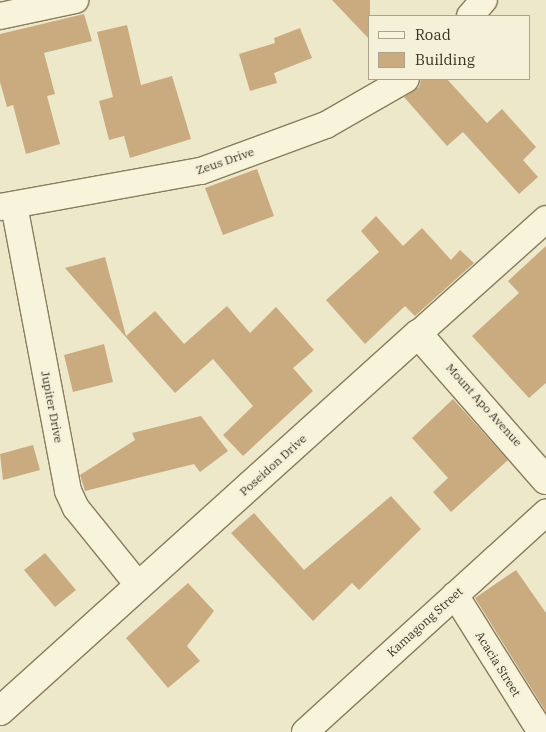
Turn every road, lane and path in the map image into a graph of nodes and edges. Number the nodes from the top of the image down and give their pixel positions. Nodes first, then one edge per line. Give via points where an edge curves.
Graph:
1 (75, 0) edge
2 (484, 0) edge
3 (471, 15) edge
4 (0, 16) edge
5 (404, 80) edge
6 (7, 206) edge
7 (546, 220) edge
8 (418, 334) junction
9 (546, 480) edge
10 (546, 513) edge
11 (139, 586) junction
12 (455, 595) junction
13 (0, 711) edge
14 (531, 728) edge
15 (305, 732) edge

1 - 4 street
2 - 3 street
5 - 6 street, Zeus Drive via 326,125 201,171
6 - 11 street, Jupiter Drive via 68,491 76,508
7 - 8 street, Poseidon Drive
8 - 9 street, Mount Apo Avenue
8 - 11 street, Poseidon Drive
10 - 12 street, Kamagong Street
11 - 13 street, Poseidon Drive
12 - 14 street, Acacia Street
12 - 15 street, Kamagong Street

